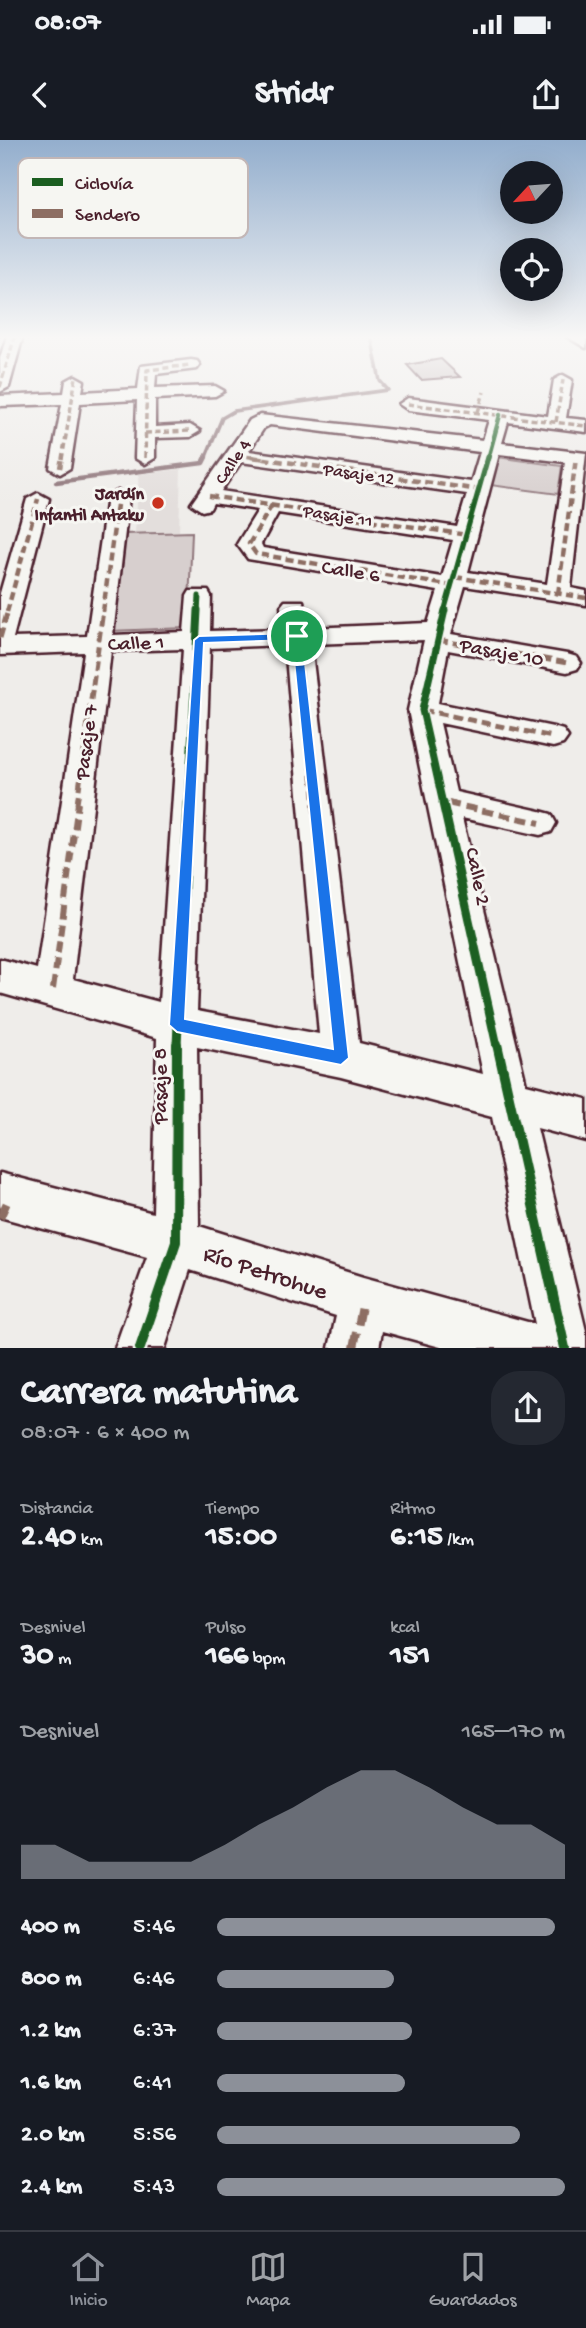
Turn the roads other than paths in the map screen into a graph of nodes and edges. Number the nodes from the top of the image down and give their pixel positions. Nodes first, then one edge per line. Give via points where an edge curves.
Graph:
1 (73, 392) edge
2 (184, 392) edge
3 (561, 392) edge
4 (147, 394) junction
5 (72, 398) junction
6 (0, 401) edge
7 (408, 404) dead end
8 (489, 417) junction
9 (556, 422) junction
10 (586, 426) edge
11 (190, 431) dead end
12 (145, 433) junction
13 (238, 455) junction
14 (145, 458) dead end
15 (581, 459) edge
16 (60, 468) dead end
17 (480, 490) junction
18 (118, 496) dead end
19 (38, 499) dead end
20 (205, 500) joint
21 (272, 505) junction
22 (467, 535) junction
23 (454, 582) junction
24 (558, 594) junction
25 (199, 596) dead end
26 (586, 598) edge
27 (295, 621) junction
28 (438, 636) junction
29 (0, 638) edge
30 (199, 640) junction
31 (97, 643) junction
32 (0, 647) edge
33 (567, 663) dead end
34 (422, 710) junction
35 (553, 737) dead end
36 (445, 802) junction
37 (540, 823) dead end
38 (0, 976) edge
39 (53, 989) junction
40 (177, 1025) junction
41 (341, 1058) junction
42 (511, 1102) junction
43 (586, 1120) edge
44 (3, 1204) edge
45 (176, 1241) junction
46 (362, 1301) junction
47 (140, 1348) edge
48 (354, 1348) edge
49 (532, 1348) edge
50 (565, 1348) edge

1 - 5 street
2 - 4 street
3 - 9 street
4 - 5 street
4 - 12 street
5 - 6 street
5 - 16 street
7 - 8 street
8 - 9 street
8 - 13 street, Calle 4 via 263,420
8 - 15 street
8 - 17 street, Calle 2
9 - 10 street
11 - 12 street
12 - 14 street
13 - 17 street, Pasaje 12
13 - 20 street, Calle 4
15 - 24 street
17 - 22 street, Calle 2
18 - 31 street, Pasaje 7
19 - 29 street
20 - 21 street, Pasaje 11
21 - 22 street, Pasaje 11
21 - 23 street, Calle 6 via 249,544 251,551 260,555
22 - 23 street, Calle 2
23 - 24 street, Calle 6
23 - 28 street, Calle 2
24 - 26 street, Calle 6
25 - 30 street, Pasaje 8
27 - 28 street, Calle 1
27 - 30 street, Calle 1
27 - 41 street
28 - 33 street, Pasaje 10
28 - 34 street, Calle 2
30 - 31 street, Calle 1
30 - 40 street, Pasaje 8
31 - 32 street, Calle 1
31 - 39 street, Pasaje 7
34 - 35 street
34 - 36 street, Calle 2
36 - 37 street
36 - 42 street, Calle 2
38 - 39 street
39 - 40 street
40 - 41 street
40 - 45 street, Pasaje 8
41 - 42 street
42 - 43 street
42 - 50 street, Calle 2
44 - 45 street, Río Petrohue
45 - 46 street, Río Petrohue
45 - 47 street, Pasaje 8
46 - 48 street
46 - 49 street, Río Petrohue

